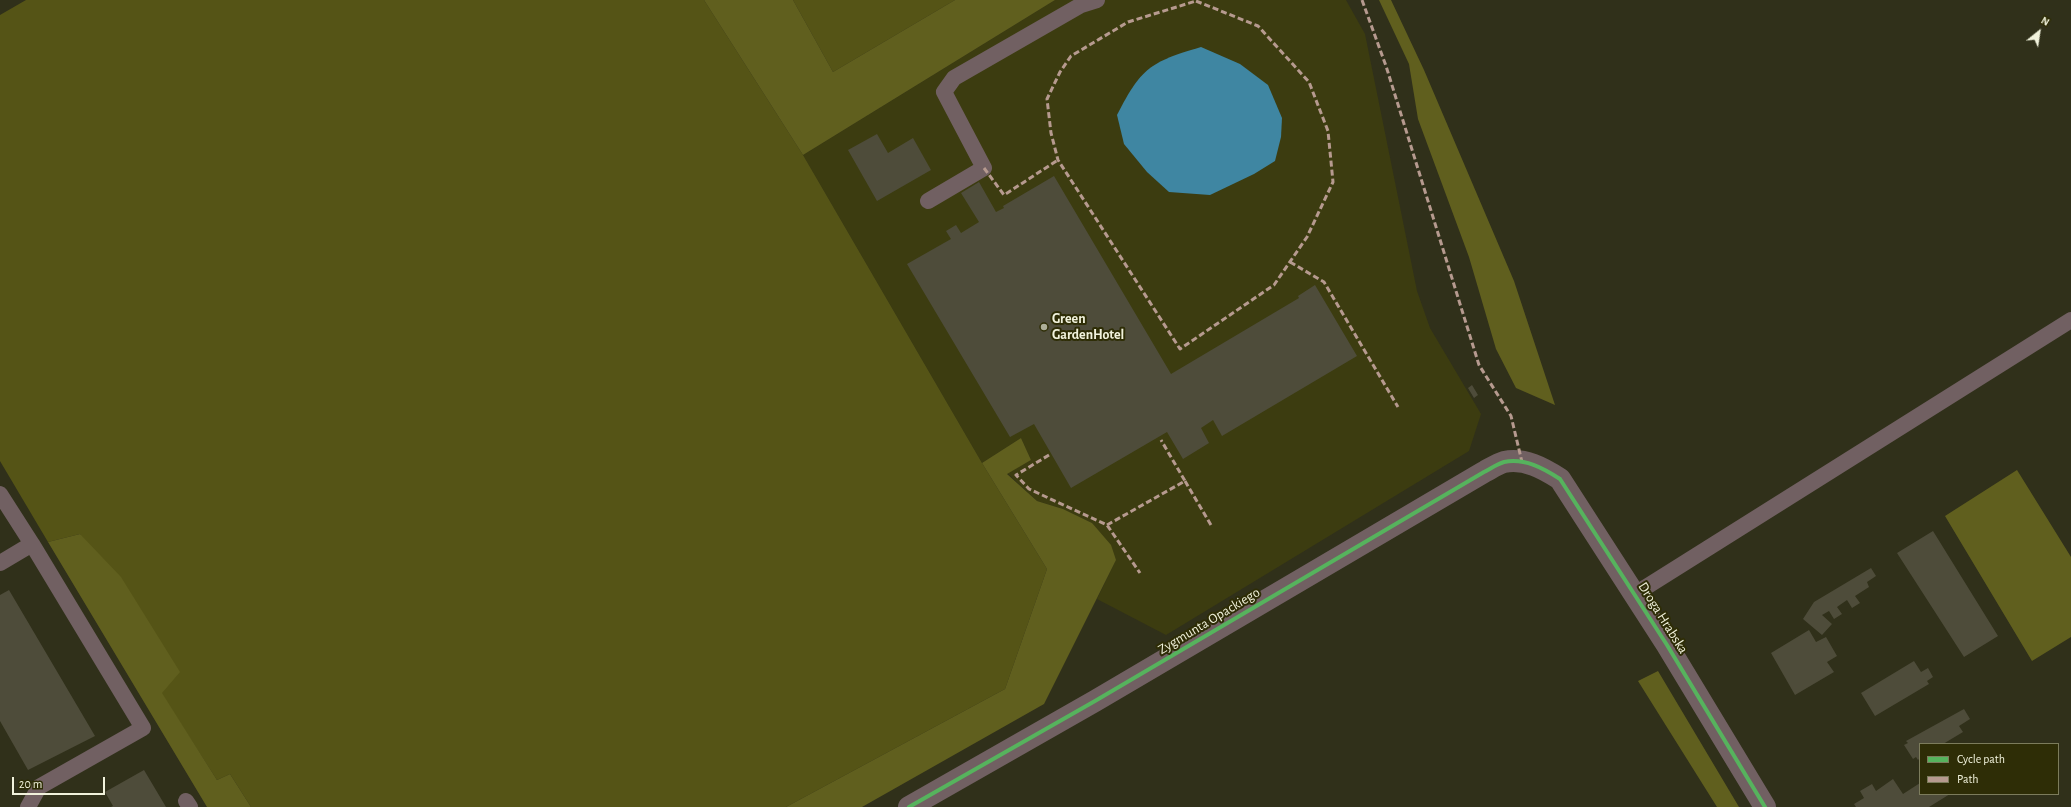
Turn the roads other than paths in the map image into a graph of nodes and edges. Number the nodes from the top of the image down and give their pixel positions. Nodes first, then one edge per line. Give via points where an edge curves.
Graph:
1 (1097, 0) edge
2 (928, 201) dead end
3 (2071, 320) edge
4 (1522, 462) joint
5 (0, 494) edge
6 (32, 544) junction
7 (0, 563) edge
8 (1635, 594) junction
9 (28, 807) edge
10 (909, 807) edge
11 (1765, 807) edge

1 - 2 lane via 1081,5 954,78 944,92 984,168
3 - 8 lane
4 - 8 street, Droga Hrabska via 1540,466 1560,479
4 - 10 street, Zygmunta Opackiego via 1504,462 1484,472 1095,701
5 - 6 lane
6 - 7 lane
6 - 9 lane via 143,728 39,787
8 - 11 street, Droga Hrabska

